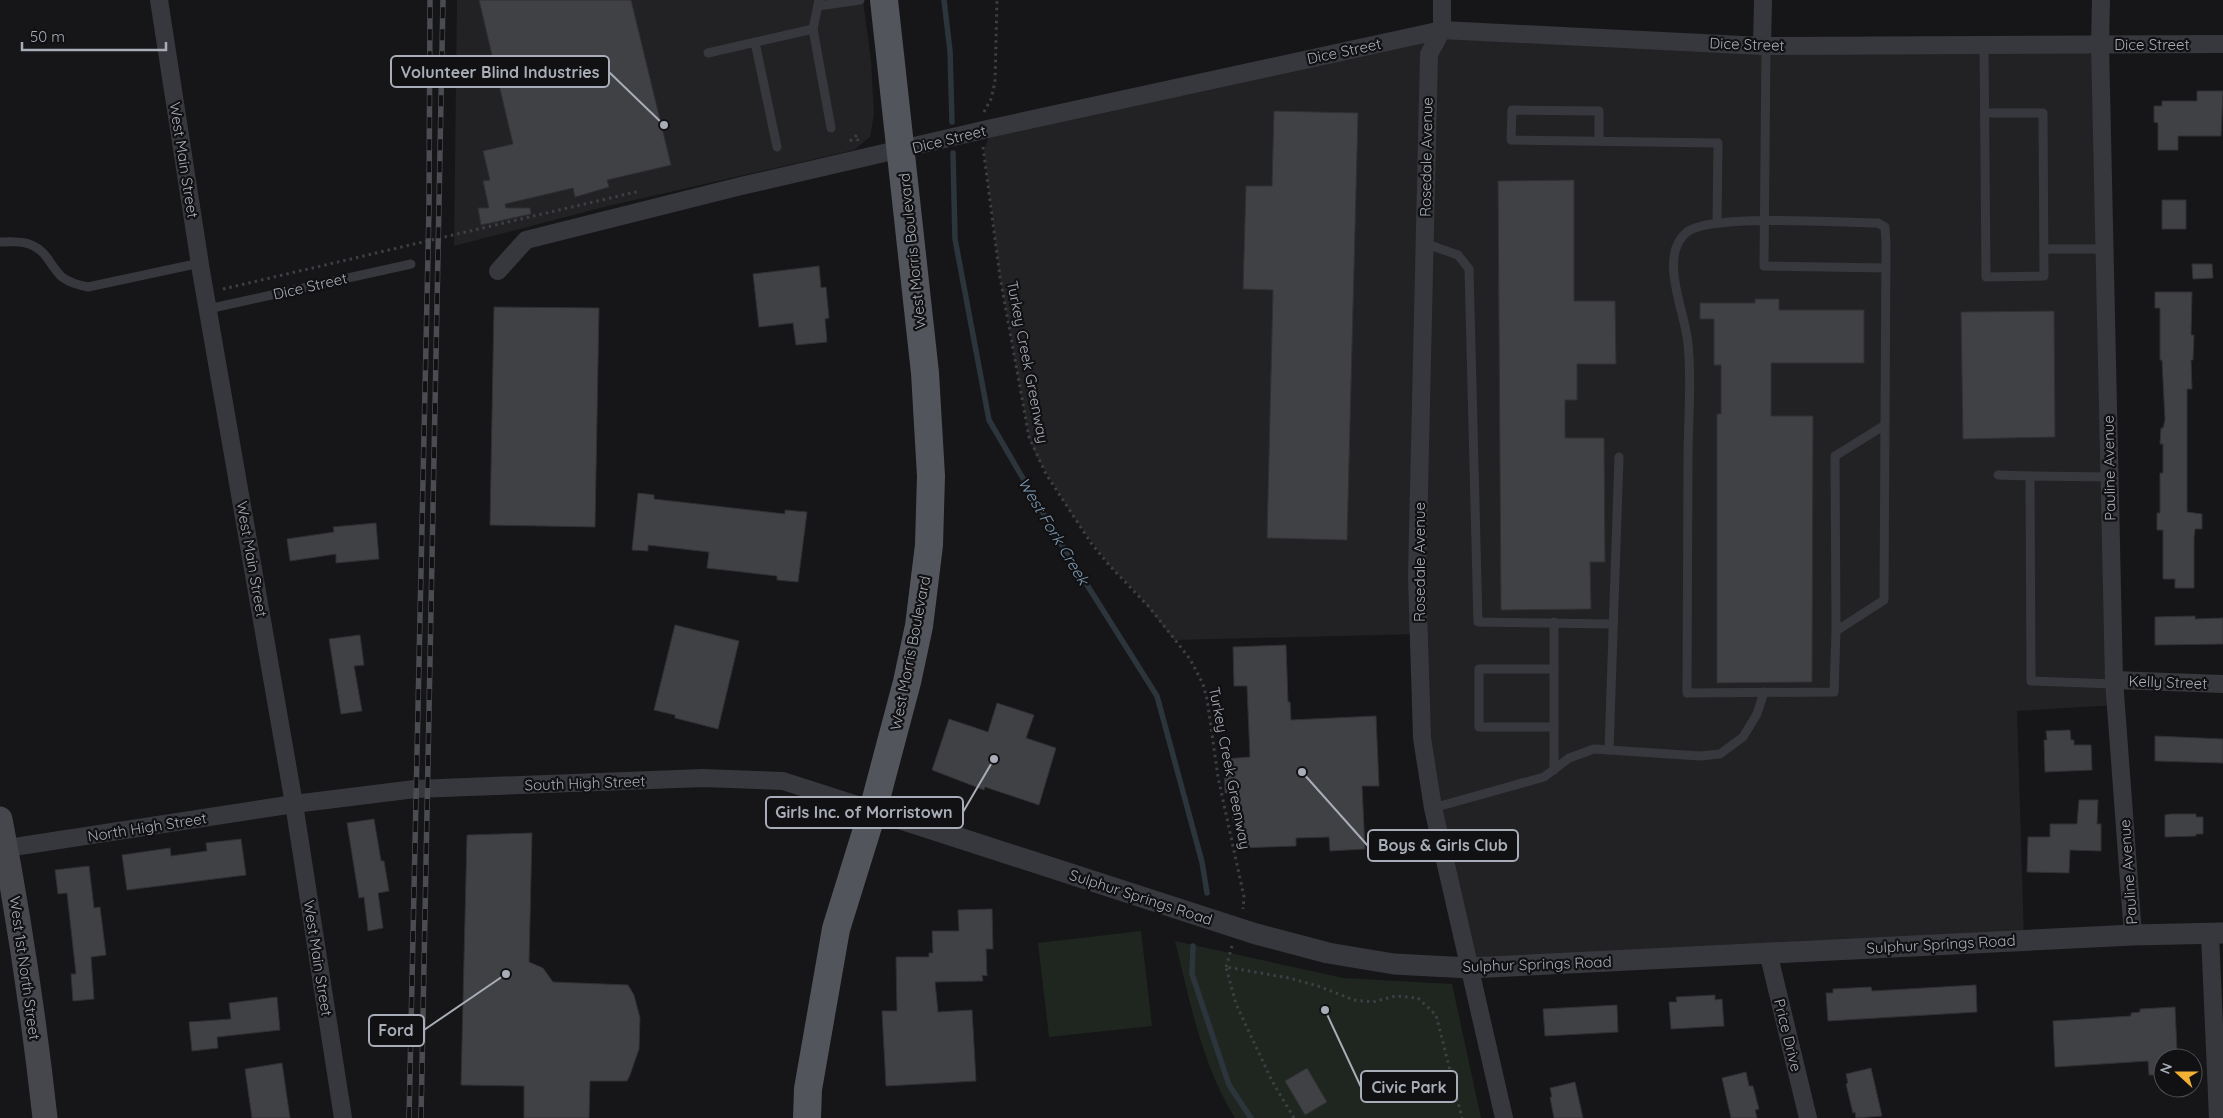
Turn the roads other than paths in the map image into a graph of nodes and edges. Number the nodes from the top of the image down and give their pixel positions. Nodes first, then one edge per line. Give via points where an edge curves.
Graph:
1 (159, 0) edge
2 (860, 0) edge
3 (884, 0) edge
4 (1442, 0) edge
5 (1762, 0) edge
6 (2101, 0) edge
7 (818, 3) edge
8 (813, 29) junction
9 (1442, 30) junction
10 (755, 42) junction
11 (2100, 44) junction
12 (2223, 44) edge
13 (1984, 45) junction
14 (1764, 46) junction
15 (708, 53) dead end
16 (1985, 113) junction
17 (832, 128) dead end
18 (1599, 141) junction
19 (777, 147) dead end
20 (901, 151) junction
21 (1765, 221) junction
22 (1717, 223) junction
23 (0, 242) edge
24 (1424, 243) junction
25 (2105, 249) junction
26 (2044, 250) junction
27 (200, 263) junction
28 (411, 264) dead end
29 (1886, 268) junction
30 (498, 271) dead end
31 (207, 301) junction
32 (1885, 425) junction
33 (1619, 457) dead end
34 (1998, 475) dead end
35 (2030, 476) junction
36 (2110, 478) junction
37 (1554, 622) junction
38 (1613, 624) junction
39 (1836, 632) junction
40 (1554, 669) junction
41 (2114, 682) junction
42 (2223, 684) edge
43 (1764, 692) junction
44 (1554, 727) junction
45 (1609, 750) junction
46 (1554, 770) junction
47 (294, 804) junction
48 (1433, 808) junction
49 (872, 810) junction
50 (0, 819) edge
51 (3, 849) edge
52 (2217, 933) edge
53 (2133, 935) junction
54 (1768, 952) junction
55 (1469, 968) junction
56 (45, 1118) edge
57 (343, 1118) edge
58 (806, 1118) edge
59 (1504, 1118) edge
60 (1808, 1118) edge
61 (2218, 1118) edge

1 - 27 street, West Main Street
2 - 7 lane
3 - 20 main road, West Morris Boulevard
4 - 9 street, Rosedale Avenue
5 - 14 street
6 - 11 street, Pauline Avenue
7 - 8 lane
8 - 10 lane
8 - 17 lane
9 - 14 street, Dice Street
9 - 20 street, Dice Street
9 - 24 street, Rosedale Avenue via 1429,54
10 - 15 lane
10 - 19 lane
11 - 12 street, Dice Street
11 - 13 street, Dice Street
11 - 25 street, Pauline Avenue
13 - 14 street, Dice Street
13 - 16 lane
14 - 21 lane
16 - 26 lane via 2043,112
16 - 26 lane via 1986,277 2044,276
18 - 18 lane via 1511,140 1512,110 1600,111
18 - 22 lane via 1718,143
20 - 30 street, Dice Street via 741,186 526,240
20 - 49 main road, West Morris Boulevard via 926,373 931,476 929,545 919,626 907,682
21 - 22 lane
21 - 29 lane via 1878,223 1886,227
21 - 29 lane via 1764,266
22 - 43 lane via 1686,232 1673,260 1688,344 1687,693
23 - 27 lane via 32,244 42,250 61,276 88,287
24 - 37 lane via 1458,255 1469,269 1478,622
24 - 48 street, Rosedale Avenue via 1417,577 1422,738
25 - 26 lane
25 - 36 street, Pauline Avenue
27 - 31 street, West Main Street
28 - 31 lane, Dice Street
29 - 32 lane
31 - 47 street, West Main Street
32 - 39 lane via 1884,600
32 - 39 lane via 1835,456
33 - 38 lane
34 - 35 lane
35 - 36 lane
35 - 41 lane via 2031,680
36 - 41 street, Pauline Avenue
37 - 38 lane
37 - 40 lane
38 - 45 lane
39 - 43 lane via 1834,692
40 - 44 lane
40 - 44 lane via 1479,669 1479,727
41 - 42 street, Kelly Street
41 - 53 street, Pauline Avenue
43 - 45 lane via 1743,737 1720,754 1700,756
44 - 46 lane
45 - 46 lane via 1594,749 1569,758
46 - 48 lane via 1544,777
47 - 49 street, South High Street via 415,789 703,778 783,782
47 - 51 street, North High Street
47 - 57 street, West Main Street
48 - 55 street, Rosedale Avenue
49 - 55 street, Sulphur Springs Road via 1256,934 1328,953 1394,964
49 - 58 main road, West Morris Boulevard via 836,929 808,1088
50 - 51 main road, West 1st North Street
51 - 56 main road, West 1st North Street via 17,908
52 - 53 street, Sulphur Springs Road
52 - 61 street
53 - 54 street, Sulphur Springs Road
54 - 55 street, Sulphur Springs Road
54 - 60 street, Price Drive
55 - 59 street, Rosedale Avenue

